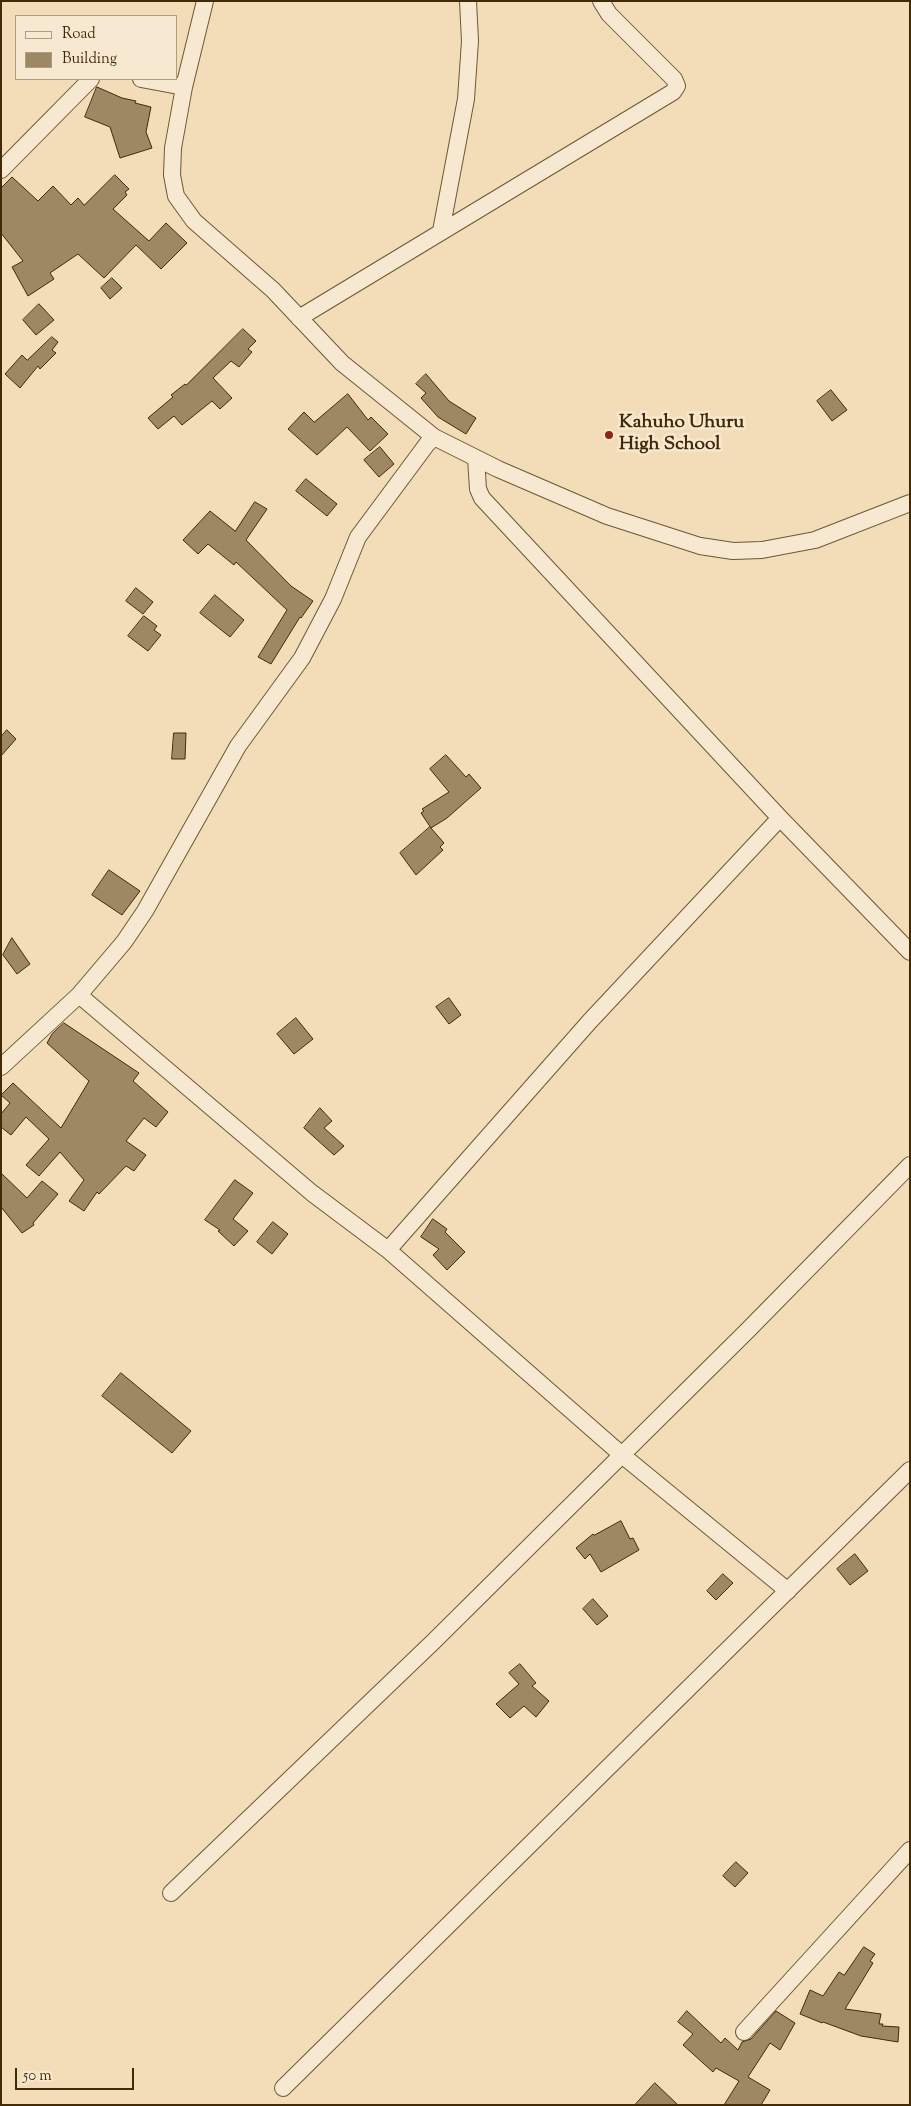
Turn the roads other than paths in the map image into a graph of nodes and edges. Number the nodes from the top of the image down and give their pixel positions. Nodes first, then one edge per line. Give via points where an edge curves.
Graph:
1 (205, 1) edge
2 (468, 1) edge
3 (601, 1) edge
4 (90, 80) edge
5 (146, 80) edge
6 (184, 87) junction
7 (1, 170) edge
8 (441, 231) junction
9 (299, 318) junction
10 (434, 437) junction
11 (476, 458) junction
12 (910, 503) edge
13 (780, 818) junction
14 (910, 952) edge
15 (79, 995) junction
16 (1, 1048) edge
17 (20, 1050) junction
18 (1, 1067) edge
19 (910, 1165) edge
20 (388, 1250) junction
21 (622, 1455) junction
22 (910, 1470) edge
23 (788, 1591) junction
24 (910, 1850) edge
25 (171, 1894) dead end
26 (744, 2032) dead end
27 (284, 2088) dead end

1 - 6 street
2 - 8 street via 470,41 466,99
3 - 8 street via 608,14 674,78 676,86 673,92
4 - 7 street
5 - 6 street
6 - 9 street via 173,148 172,175 176,196 194,220 273,290
8 - 9 street
9 - 10 street via 342,363
10 - 11 street
10 - 15 street via 358,537 302,658 238,746 140,918
11 - 12 street via 607,516 700,546 733,550 762,550 816,540
11 - 13 street via 478,489 482,498
13 - 14 street
13 - 20 street via 590,1021
15 - 17 street
15 - 20 street via 312,1193
16 - 17 street
17 - 18 street
19 - 21 street
20 - 21 street
21 - 23 street
21 - 25 street
22 - 23 street
23 - 27 street
24 - 26 street

